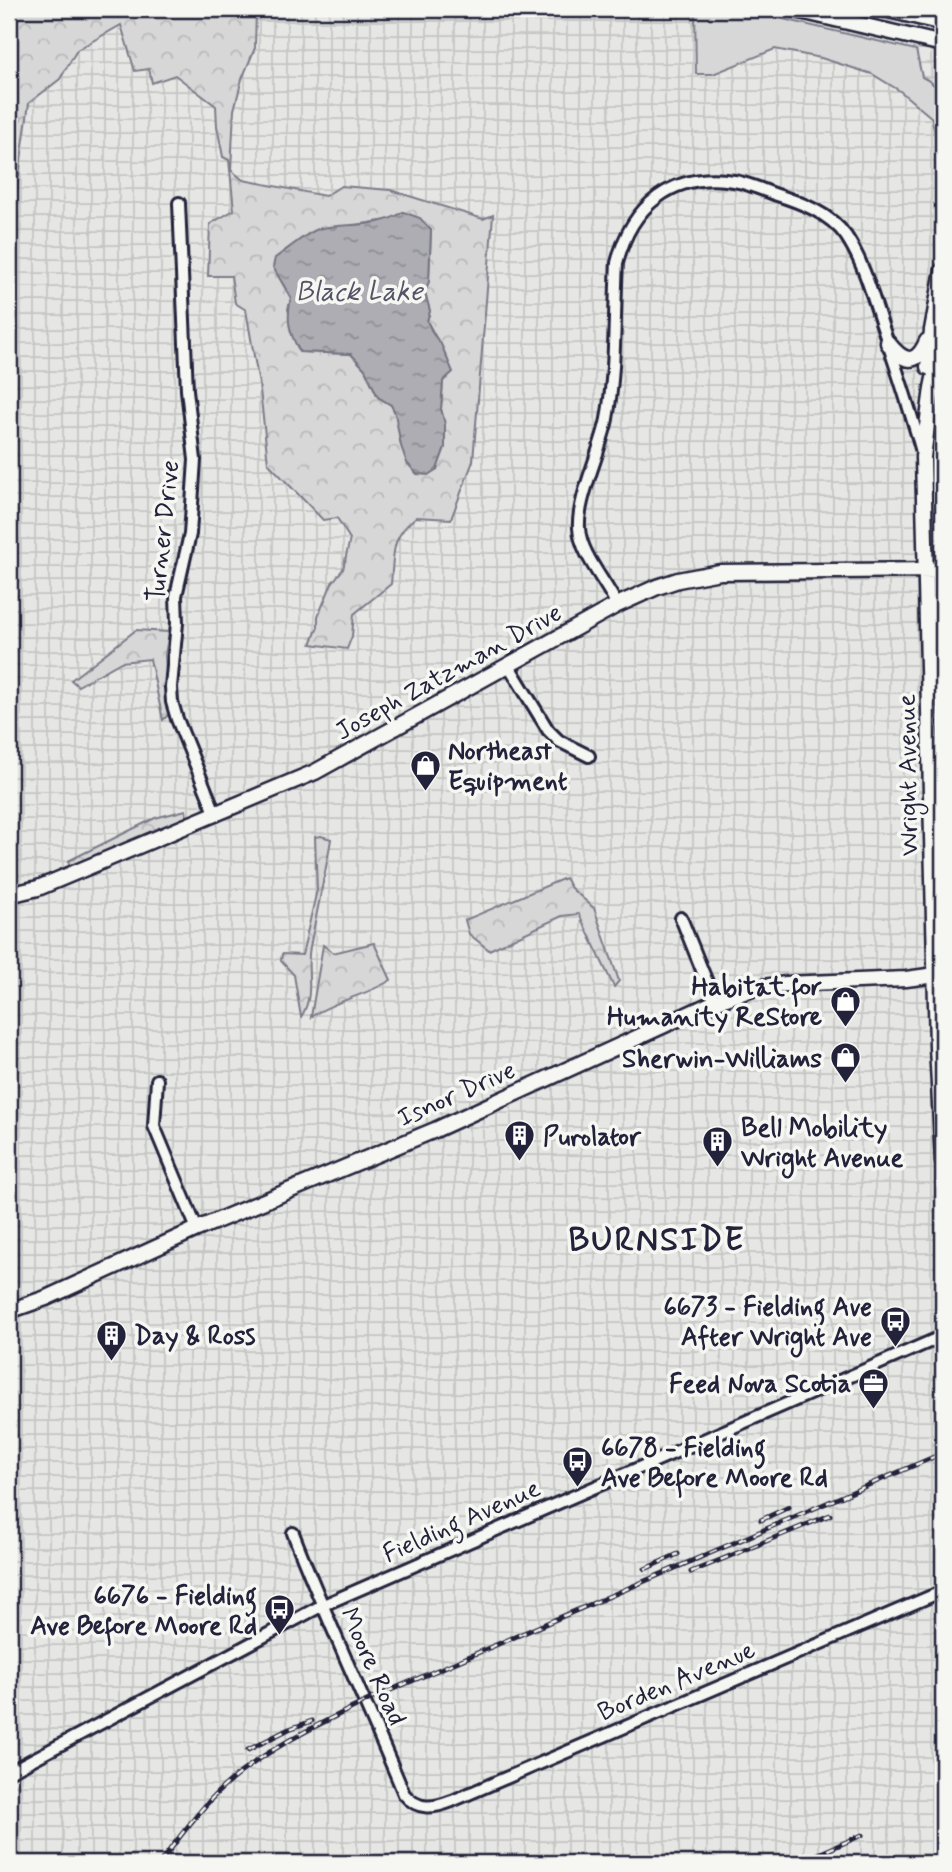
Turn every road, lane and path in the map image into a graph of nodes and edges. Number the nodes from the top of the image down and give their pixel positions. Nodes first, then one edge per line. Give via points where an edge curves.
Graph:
1 (792, 9) edge
2 (885, 9) edge
3 (942, 22) edge
4 (942, 44) edge
5 (179, 203) dead end
6 (943, 270) edge
7 (937, 332) edge
8 (888, 343) junction
9 (937, 388) edge
10 (923, 457) junction
11 (943, 570) edge
12 (926, 571) junction
13 (617, 605) junction
14 (509, 666) junction
15 (589, 756) dead end
16 (216, 815) junction
17 (9, 895) edge
18 (681, 918) dead end
19 (940, 946) edge
20 (940, 975) edge
21 (906, 979) junction
22 (715, 1002) junction
23 (937, 1007) junction
24 (157, 1080) dead end
25 (943, 1161) edge
26 (197, 1230) junction
27 (9, 1311) edge
28 (943, 1336) edge
29 (293, 1533) dead end
30 (943, 1591) edge
31 (321, 1606) junction
32 (9, 1772) edge
33 (425, 1807) joint

1 - 4 street
2 - 3 street
5 - 16 street, Turner Drive via 187,390 195,460 190,534 176,596 171,687 177,719
6 - 7 street, Wright Avenue
7 - 8 street via 914,359 898,355
7 - 9 street, Wright Avenue via 927,377
8 - 10 street
8 - 13 street via 851,244 822,214 789,198 718,180 677,186 640,212 623,240 617,263 610,398 579,528 582,542
9 - 10 street, Wright Avenue
10 - 12 street, Wright Avenue
11 - 12 street, Joseph Zatzman Drive
12 - 13 street, Joseph Zatzman Drive via 720,572 678,580
12 - 19 street, Wright Avenue
13 - 14 street, Joseph Zatzman Drive
14 - 15 street via 548,730
14 - 16 street, Joseph Zatzman Drive via 315,772
16 - 17 street, Joseph Zatzman Drive via 38,888
18 - 22 street
19 - 20 street, Wright Avenue
20 - 21 street, Isnor Drive
20 - 23 street, Wright Avenue
21 - 22 street, Isnor Drive via 786,984
21 - 23 street
22 - 26 street, Isnor Drive via 435,1130
23 - 25 street, Wright Avenue
24 - 26 street via 154,1126
26 - 27 street, Isnor Drive
28 - 31 street, Fielding Avenue
29 - 31 street, Moore Road
30 - 33 street, Borden Avenue via 453,1801
31 - 32 street, Fielding Avenue
31 - 33 street, Moore Road via 404,1794

